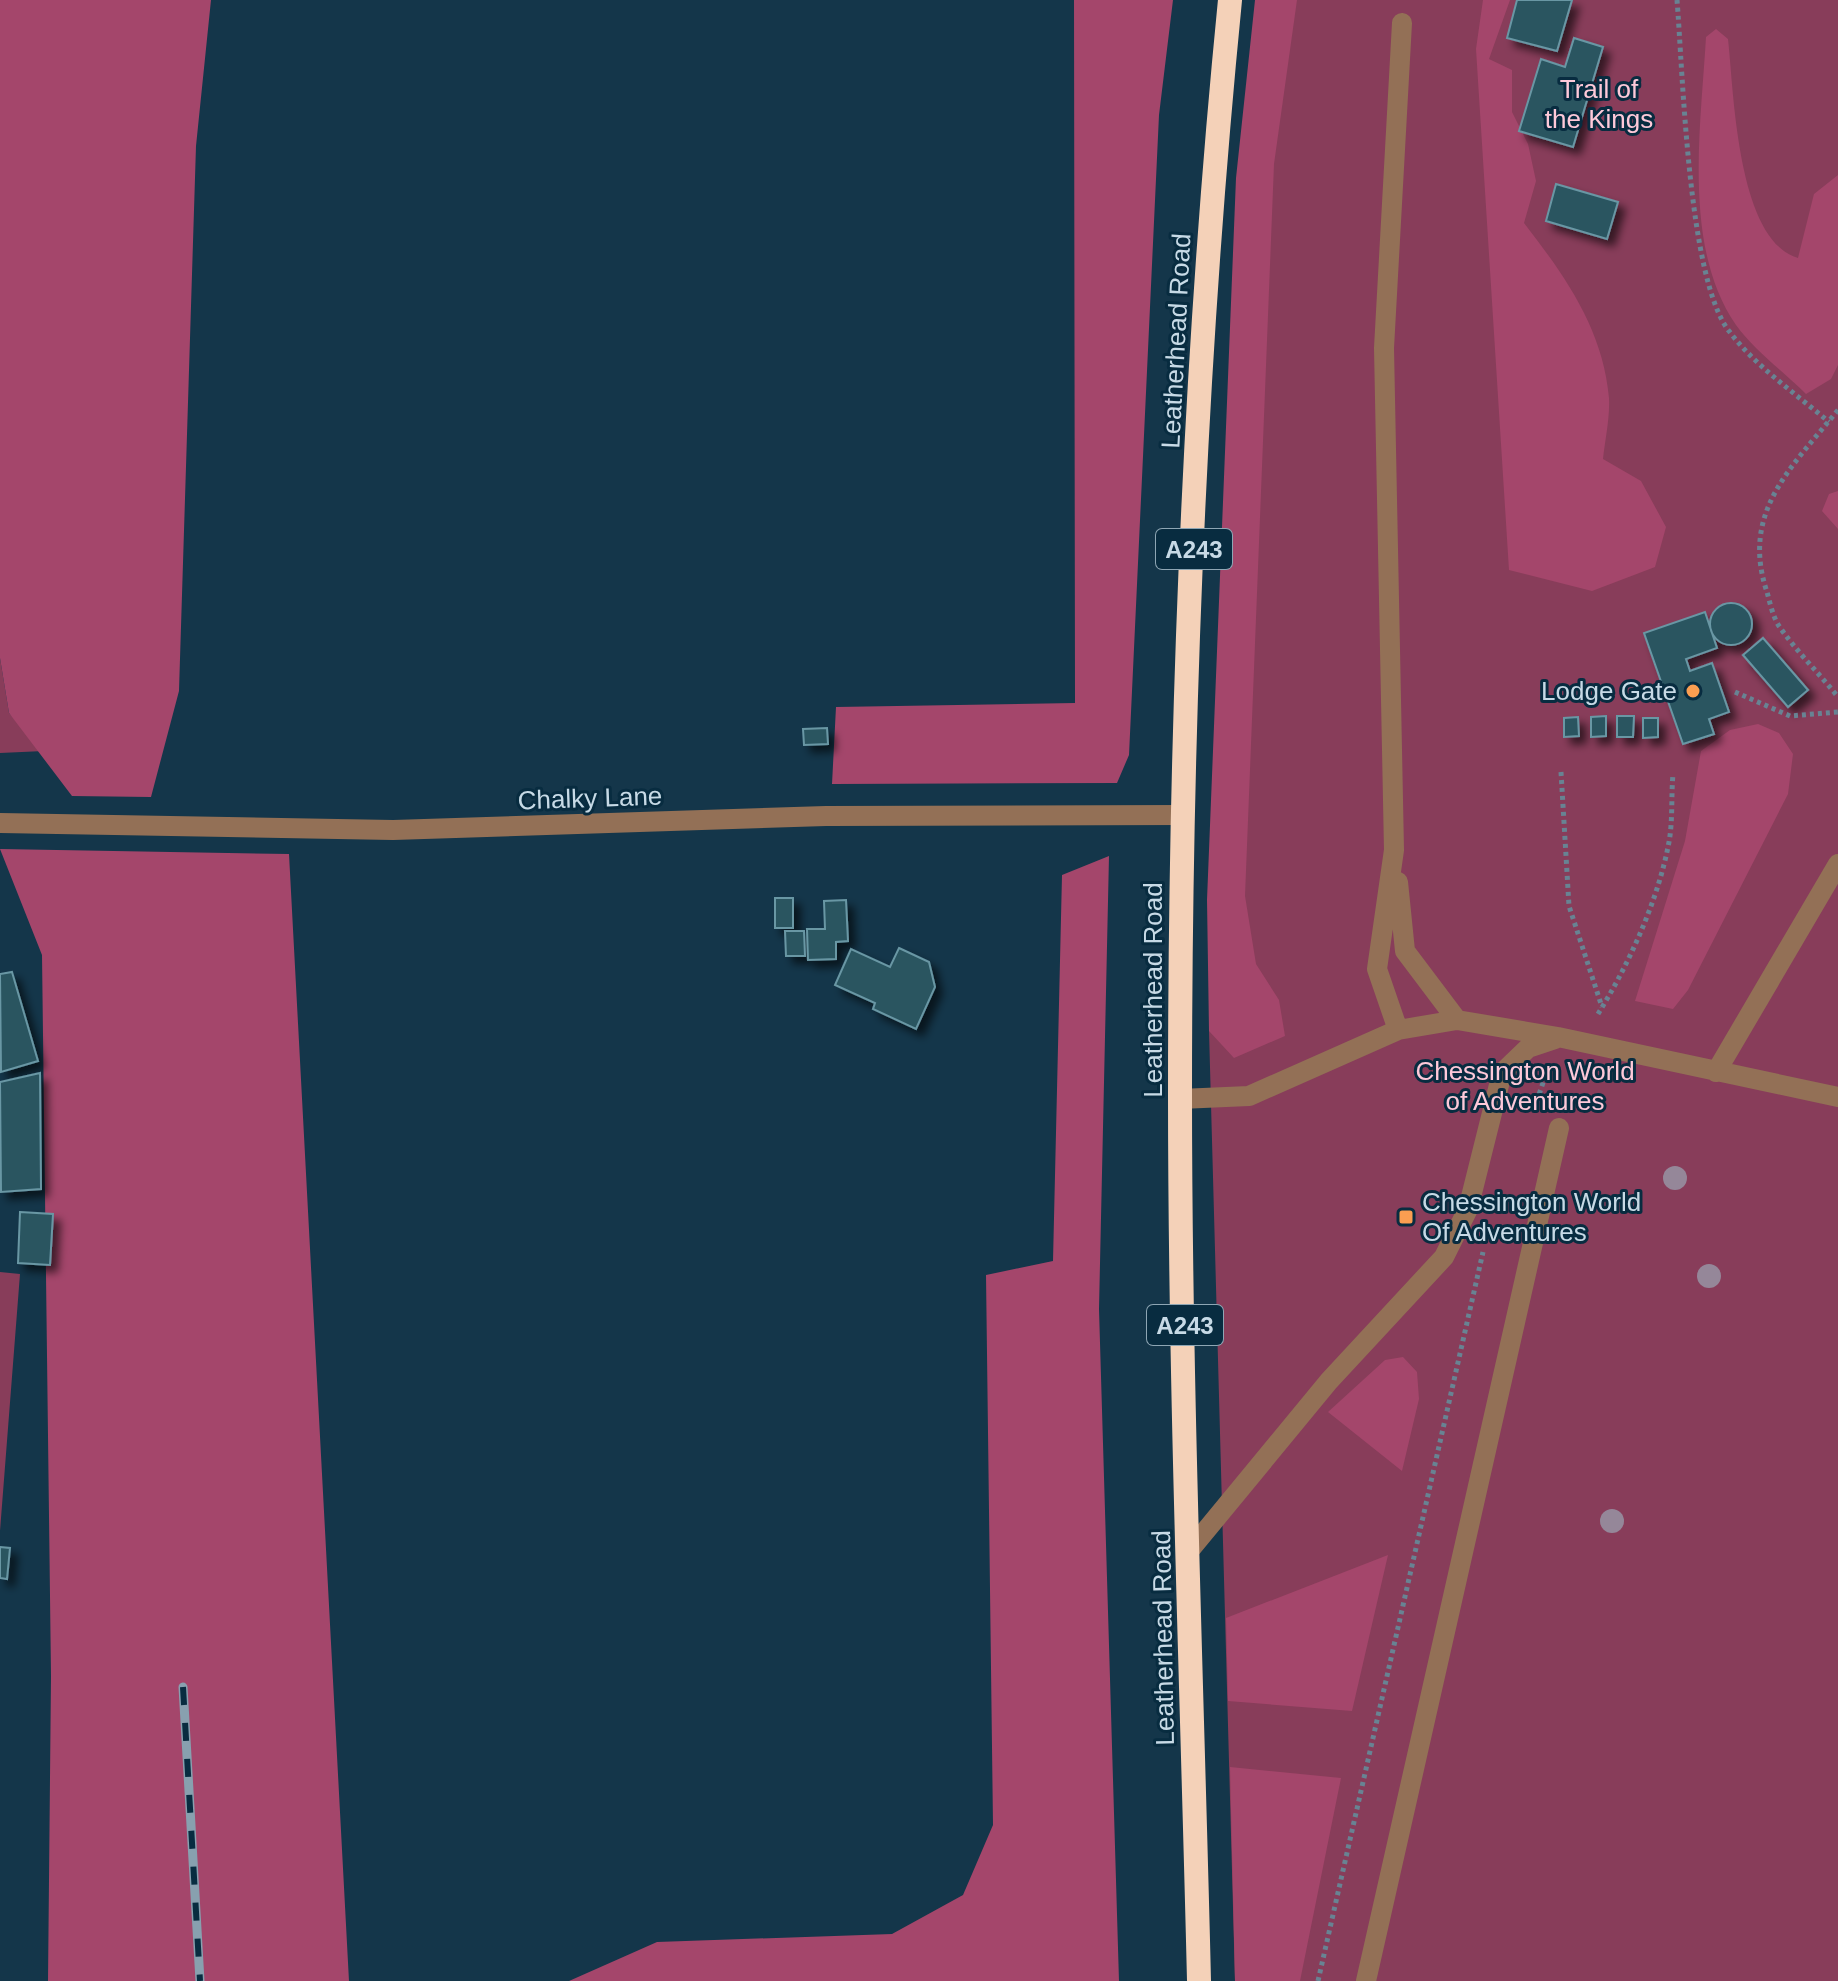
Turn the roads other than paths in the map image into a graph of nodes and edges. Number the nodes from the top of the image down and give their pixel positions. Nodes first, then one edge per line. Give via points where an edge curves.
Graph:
1 (1230, 0) edge
2 (1402, 23) dead end
3 (1182, 815) junction
4 (0, 823) edge
5 (1394, 850) junction
6 (1838, 864) edge
7 (1457, 1020) junction
8 (1398, 1030) junction
9 (1558, 1037) junction
10 (1716, 1072) junction
11 (1838, 1097) edge
12 (1180, 1099) junction
13 (1559, 1128) dead end
14 (1189, 1551) junction
15 (1199, 1981) edge
16 (1366, 1981) edge

1 - 3 highway, Leatherhead Road / A243 via 1209,211
2 - 5 street via 1384,348
3 - 4 street, Chalky Lane via 826,816 393,830
3 - 12 highway, Leatherhead Road / A243
5 - 7 street via 1405,951
5 - 8 street via 1377,969
6 - 10 street
7 - 8 street
7 - 9 street
8 - 12 street via 1249,1096
9 - 10 street
9 - 14 street via 1528,1048 1502,1073 1468,1209 1444,1257 1329,1381
10 - 11 street
12 - 14 highway, Leatherhead Road / A243
13 - 16 street
14 - 15 highway, Leatherhead Road / A243

